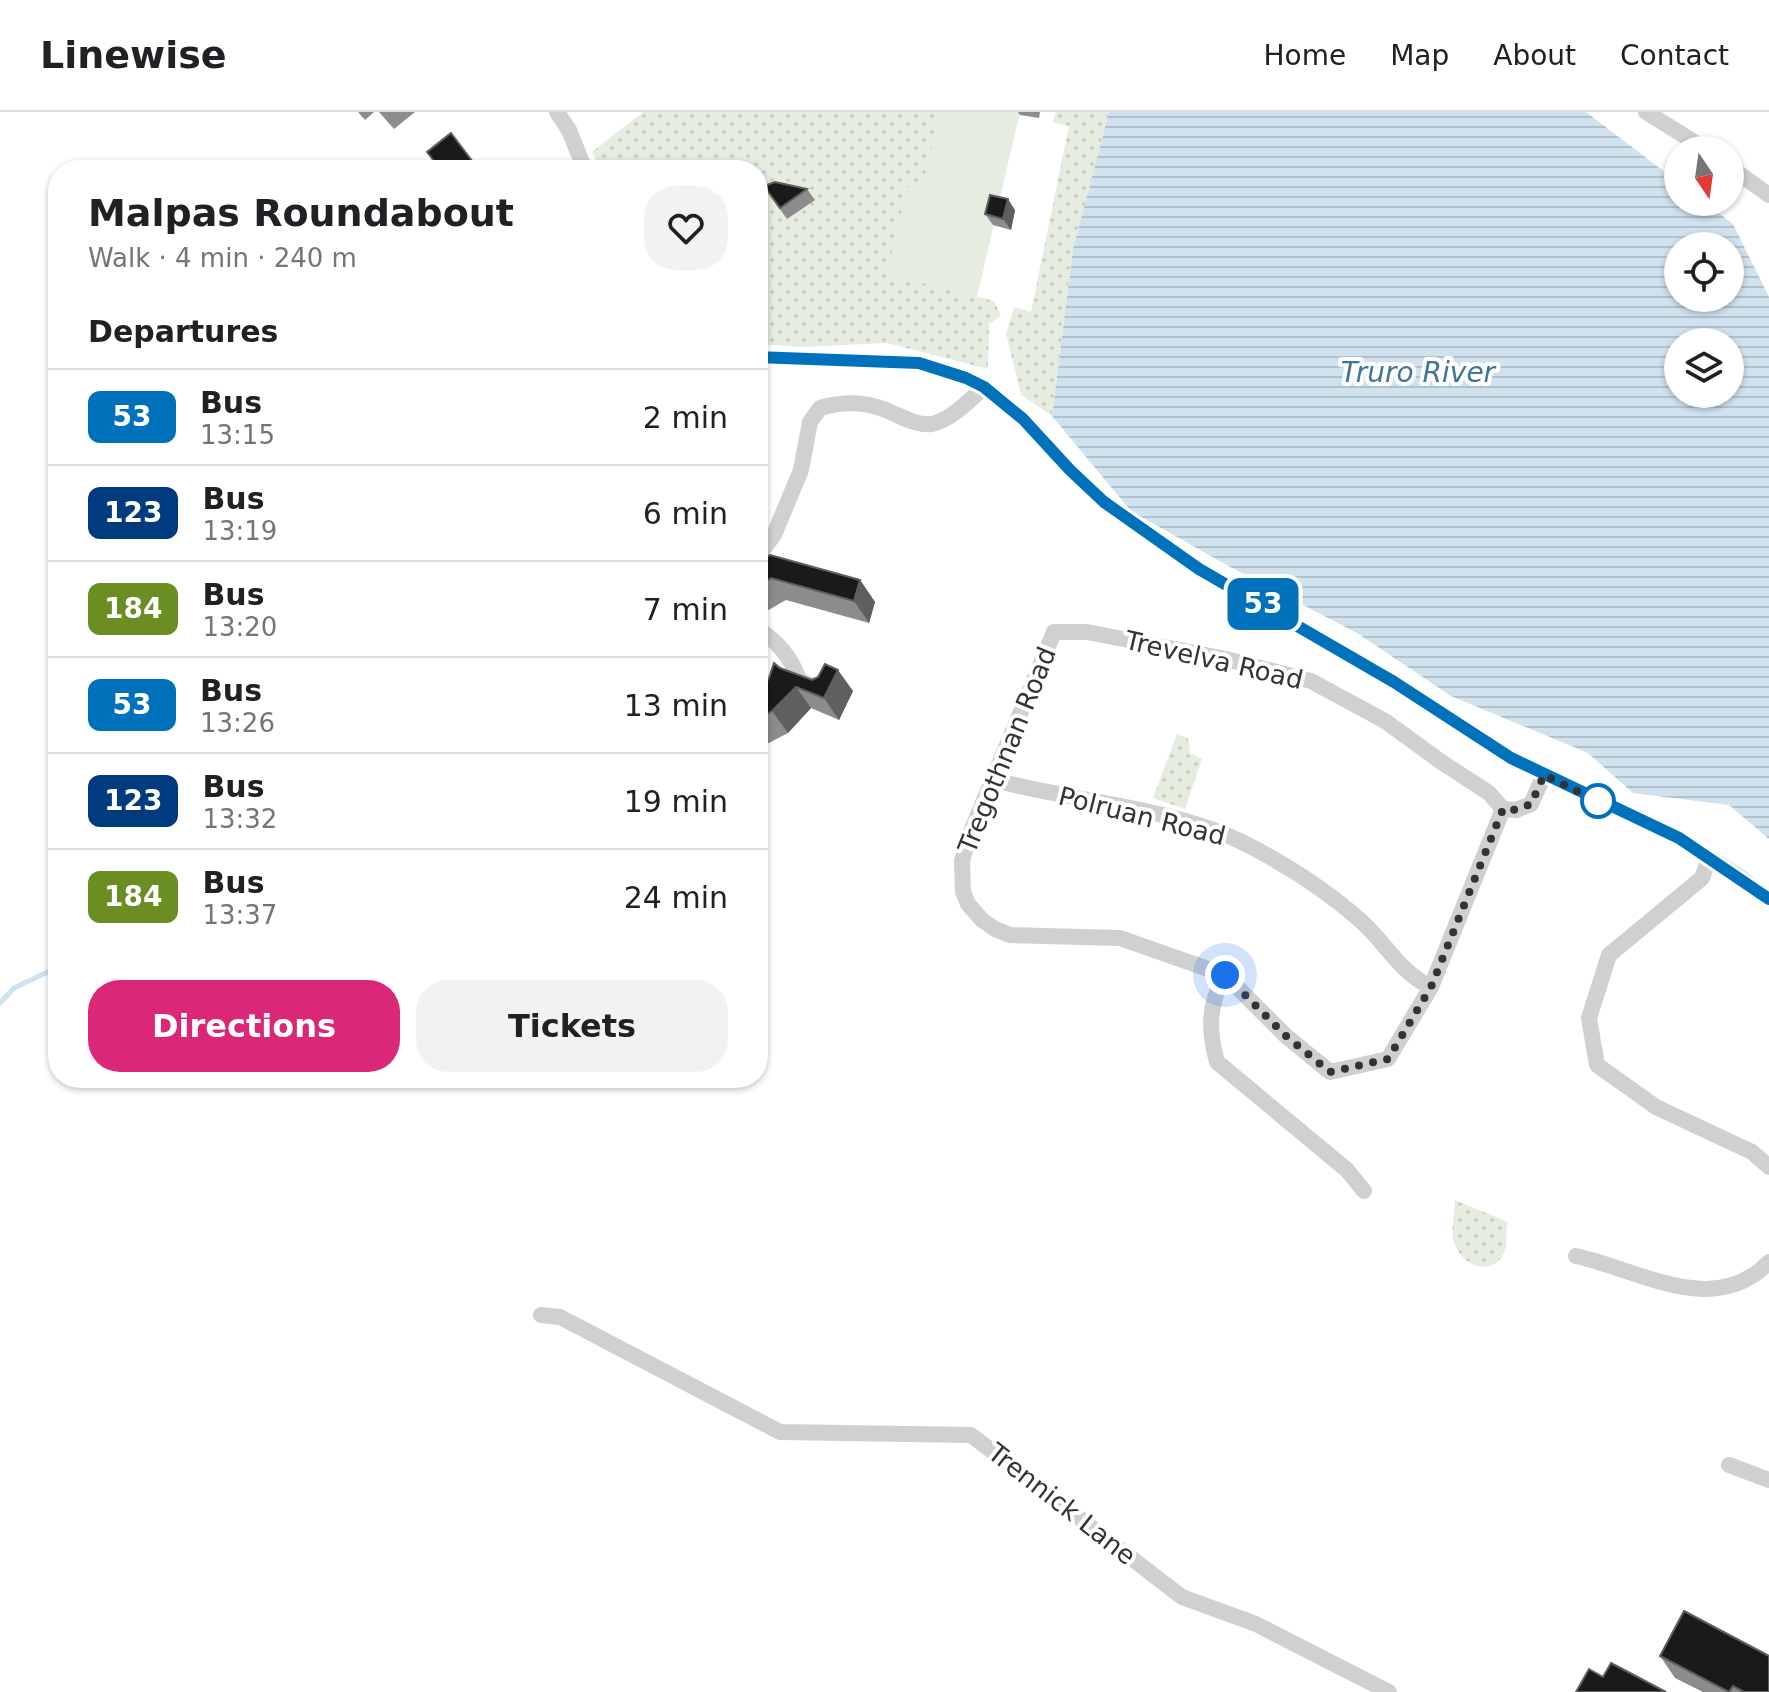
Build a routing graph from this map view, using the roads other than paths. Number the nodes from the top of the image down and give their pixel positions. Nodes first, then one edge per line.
1 (557, 112) edge
2 (1646, 112) edge
3 (1685, 136) edge
4 (581, 160) edge
5 (1744, 177) edge
6 (1769, 195) edge
7 (768, 357) edge
8 (984, 387) junction
9 (768, 543) edge
10 (1079, 630) joint
11 (768, 636) edge
12 (826, 691) edge
13 (1544, 775) junction
14 (994, 779) junction
15 (1503, 809) junction
16 (1709, 859) junction
17 (1769, 899) edge
18 (1225, 975) junction
19 (1431, 987) junction
20 (1769, 1167) edge
21 (1364, 1191) dead end
22 (1576, 1256) dead end
23 (1769, 1262) edge
24 (541, 1315) dead end
25 (1729, 1465) dead end
26 (1769, 1480) edge
27 (1389, 1692) edge

1 - 4 street
2 - 3 street
5 - 6 street
7 - 8 street
8 - 9 street
8 - 13 street
10 - 14 street, Tregothnan Road
10 - 15 street, Trevelva Road
11 - 12 street
13 - 15 street
13 - 16 street
14 - 18 street, Tregothnan Road
14 - 19 street, Polruan Road
15 - 19 street
16 - 17 street
16 - 20 street
18 - 19 street
18 - 21 street
22 - 23 street
24 - 27 street, Trennick Lane
25 - 26 street

